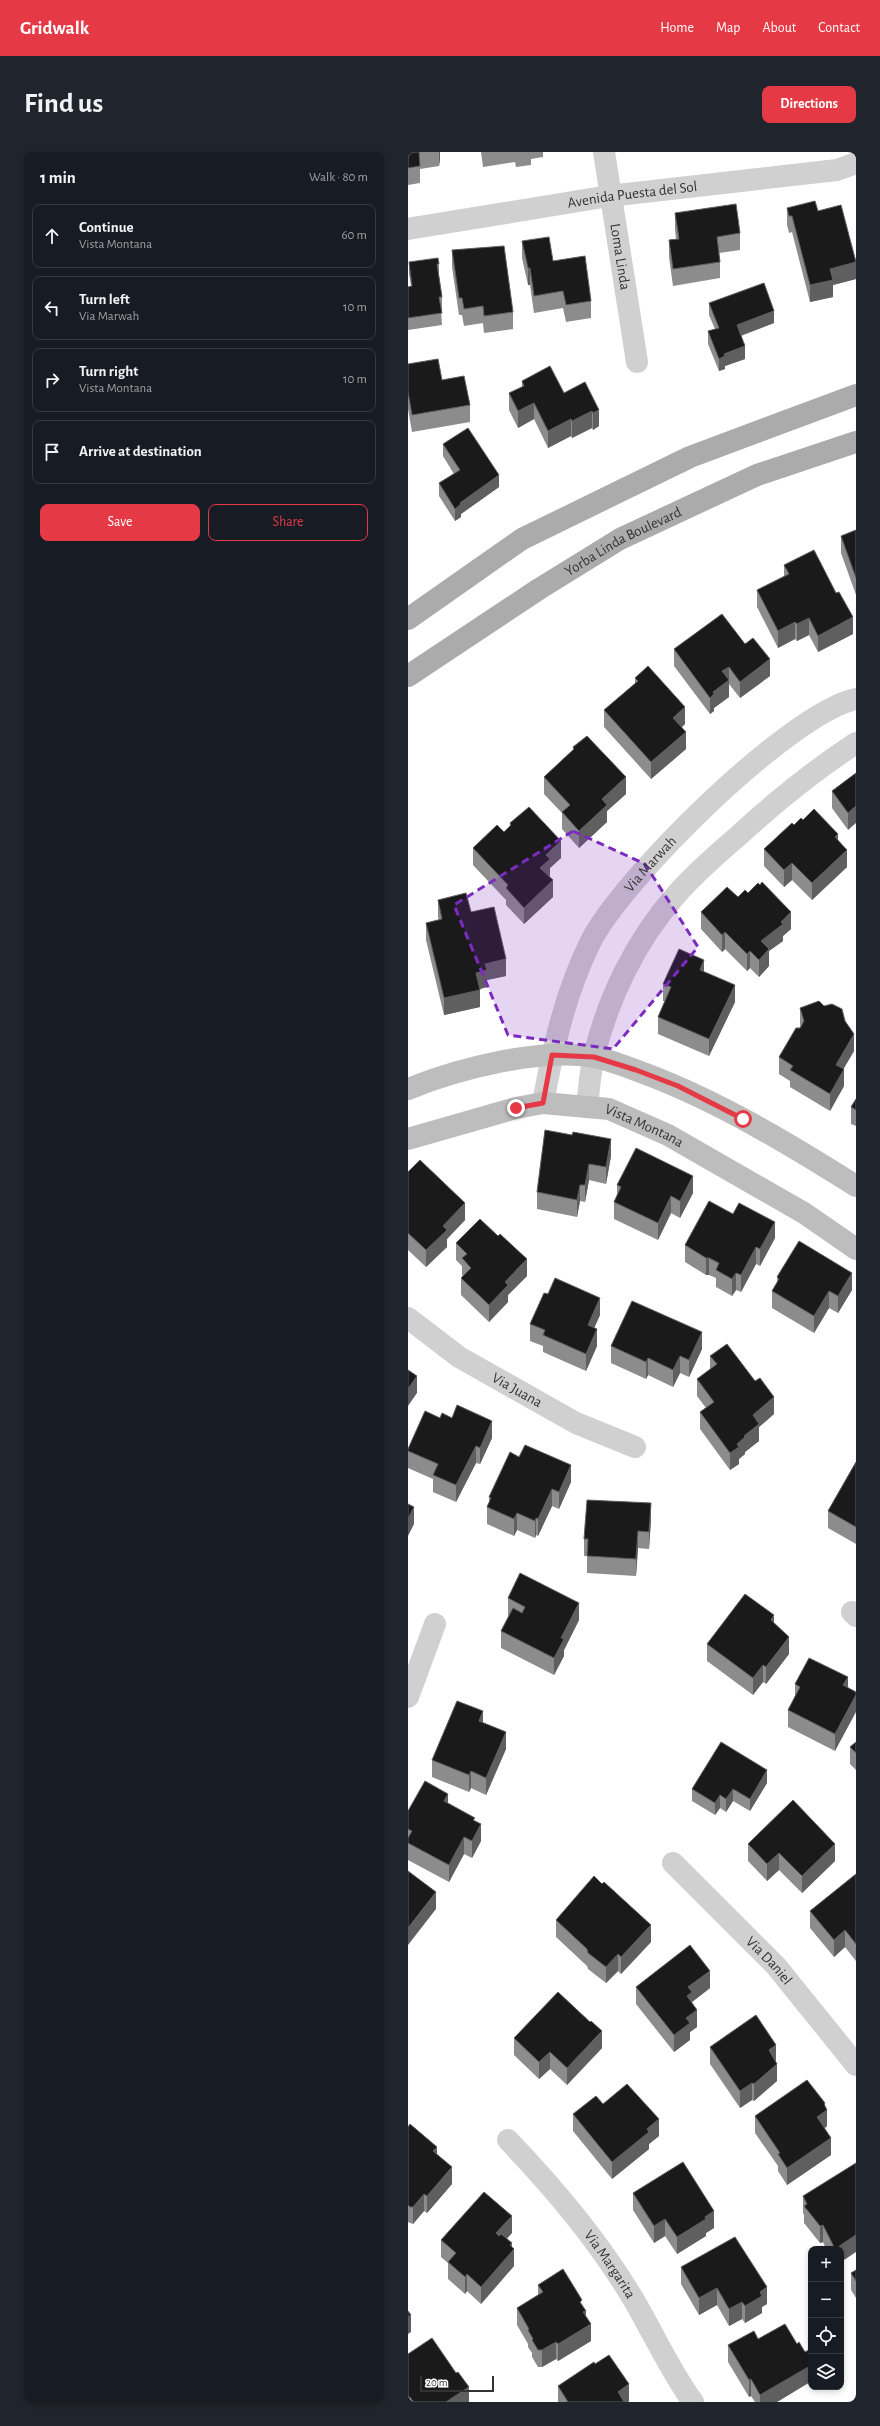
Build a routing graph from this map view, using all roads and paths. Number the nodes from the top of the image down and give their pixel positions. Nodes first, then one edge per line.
1 (604, 152) edge
2 (856, 163) edge
3 (609, 196) junction
4 (408, 229) edge
5 (638, 362) dead end
6 (856, 395) edge
7 (856, 442) edge
8 (408, 619) edge
9 (408, 676) edge
10 (856, 699) edge
11 (856, 744) edge
12 (552, 1055) junction
13 (594, 1057) junction
14 (408, 1089) edge
15 (543, 1103) junction
16 (587, 1107) junction
17 (408, 1139) edge
18 (856, 1186) edge
19 (856, 1249) edge
20 (408, 1318) edge
21 (635, 1447) dead end
22 (435, 1624) dead end
23 (408, 1697) edge
24 (674, 1863) dead end
25 (856, 2065) edge
26 (508, 2140) dead end
27 (694, 2402) edge

1 - 3 street, Loma Linda
2 - 3 street, Avenida Puesta del Sol
3 - 4 street, Avenida Puesta del Sol
3 - 5 street, Loma Linda
6 - 8 main road
7 - 9 main road, Yorba Linda Boulevard
10 - 12 street, Via Marwah
11 - 13 street
12 - 13 street
12 - 14 street
12 - 15 street, Via Marwah
13 - 16 street
13 - 18 street
15 - 16 street, Vista Montana
15 - 17 street, Vista Montana
16 - 19 street, Vista Montana
20 - 21 street, Via Juana
22 - 23 street
24 - 25 street, Via Daniel
26 - 27 street, Via Margarita

